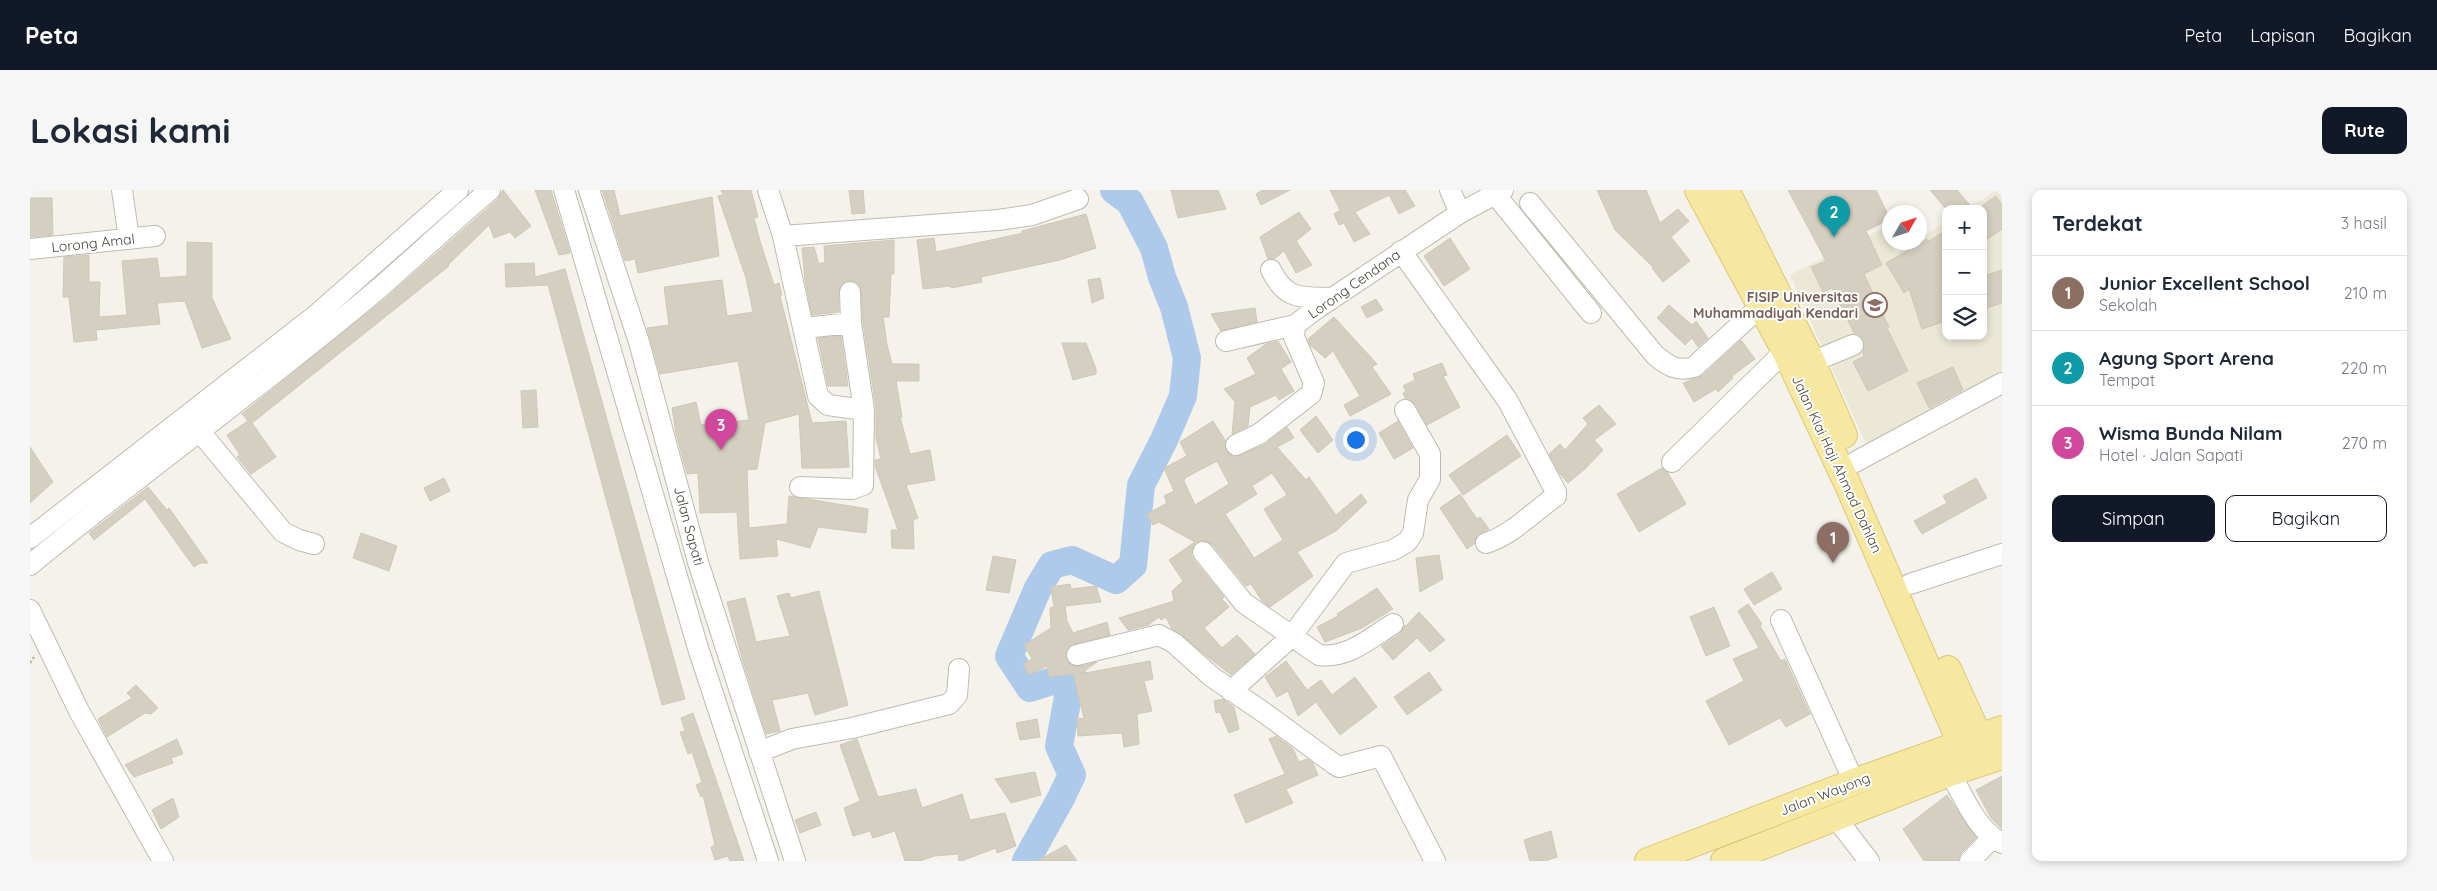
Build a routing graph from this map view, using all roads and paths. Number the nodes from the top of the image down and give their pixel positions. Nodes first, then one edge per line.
1 (122, 190) edge
2 (458, 190) edge
3 (490, 190) edge
4 (564, 190) edge
5 (589, 190) edge
6 (768, 190) edge
7 (1450, 190) edge
8 (1698, 190) edge
9 (1726, 190) edge
10 (1499, 192) edge
11 (1078, 199) dead end
12 (1530, 203) dead end
13 (1460, 213) junction
14 (155, 236) dead end
15 (783, 236) junction
16 (129, 239) junction
17 (30, 249) edge
18 (1402, 252) junction
19 (1271, 270) dead end
20 (850, 292) dead end
21 (1333, 298) junction
22 (1761, 306) junction
23 (1592, 313) dead end
24 (850, 324) junction
25 (1295, 325) junction
26 (804, 328) junction
27 (1226, 341) dead end
28 (1853, 346) dead end
29 (1785, 351) junction
30 (1812, 362) junction
31 (2002, 383) edge
32 (864, 410) junction
33 (1405, 410) dead end
34 (201, 433) junction
35 (1236, 445) dead end
36 (1672, 462) dead end
37 (1856, 462) junction
38 (800, 487) dead end
39 (30, 538) edge
40 (314, 544) dead end
41 (1486, 544) dead end
42 (1203, 552) dead end
43 (2002, 554) edge
44 (30, 565) edge
45 (1910, 584) junction
46 (30, 610) edge
47 (1781, 620) dead end
48 (1393, 624) dead end
49 (1291, 637) junction
50 (723, 641) junction
51 (698, 648) junction
52 (1077, 655) dead end
53 (959, 668) dead end
54 (1231, 691) junction
55 (1974, 734) edge
56 (759, 752) junction
57 (2002, 756) edge
58 (1950, 774) junction
59 (1854, 782) junction
60 (1836, 818) junction
61 (1997, 841) edge
62 (163, 861) edge
63 (768, 861) edge
64 (795, 861) edge
65 (1435, 861) edge
66 (1648, 861) edge
67 (1724, 861) edge
68 (1869, 861) edge
69 (1970, 861) edge

1 - 16 street
2 - 39 street
3 - 34 street
4 - 51 street, Jalan Sapati
5 - 50 street, Jalan Sapati
6 - 15 street
7 - 13 street
8 - 22 main road, Jalan Kiai Haji Ahmad Dahlan
9 - 30 main road, Jalan Kiai Haji Ahmad Dahlan
10 - 13 street, Lorong Cendana
10 - 23 street
11 - 15 street
12 - 22 street
13 - 18 street, Lorong Cendana
14 - 16 street, Lorong Amal
15 - 26 street
16 - 17 street, Lorong Amal
18 - 21 street, Lorong Cendana
18 - 41 street
19 - 21 street
20 - 24 street
21 - 25 street, Lorong Cendana
22 - 29 main road, Jalan Kiai Haji Ahmad Dahlan
24 - 26 street
24 - 32 street
25 - 27 street
25 - 35 street, Lorong Cendana
26 - 32 street
28 - 30 street
29 - 36 street
29 - 55 main road, Jalan Kiai Haji Ahmad Dahlan
30 - 37 main road, Jalan Kiai Haji Ahmad Dahlan
31 - 37 street
32 - 38 street
33 - 49 street
34 - 40 street
34 - 44 street
37 - 45 main road, Jalan Kiai Haji Ahmad Dahlan
42 - 49 street
43 - 45 street
45 - 55 main road, Jalan Kiai Haji Ahmad Dahlan
46 - 62 street
47 - 59 street
48 - 49 street
49 - 54 street
50 - 51 street
50 - 56 street, Jalan Sapati
51 - 63 street, Jalan Sapati
52 - 54 street
53 - 56 street
54 - 65 street
55 - 59 main road, Jalan Wayong
56 - 64 street, Jalan Sapati
57 - 58 main road, Jalan Wayong
58 - 60 main road, Jalan Wayong
58 - 61 street
59 - 66 main road, Jalan Wayong
60 - 67 main road, Jalan Wayong
60 - 68 street
61 - 69 street

